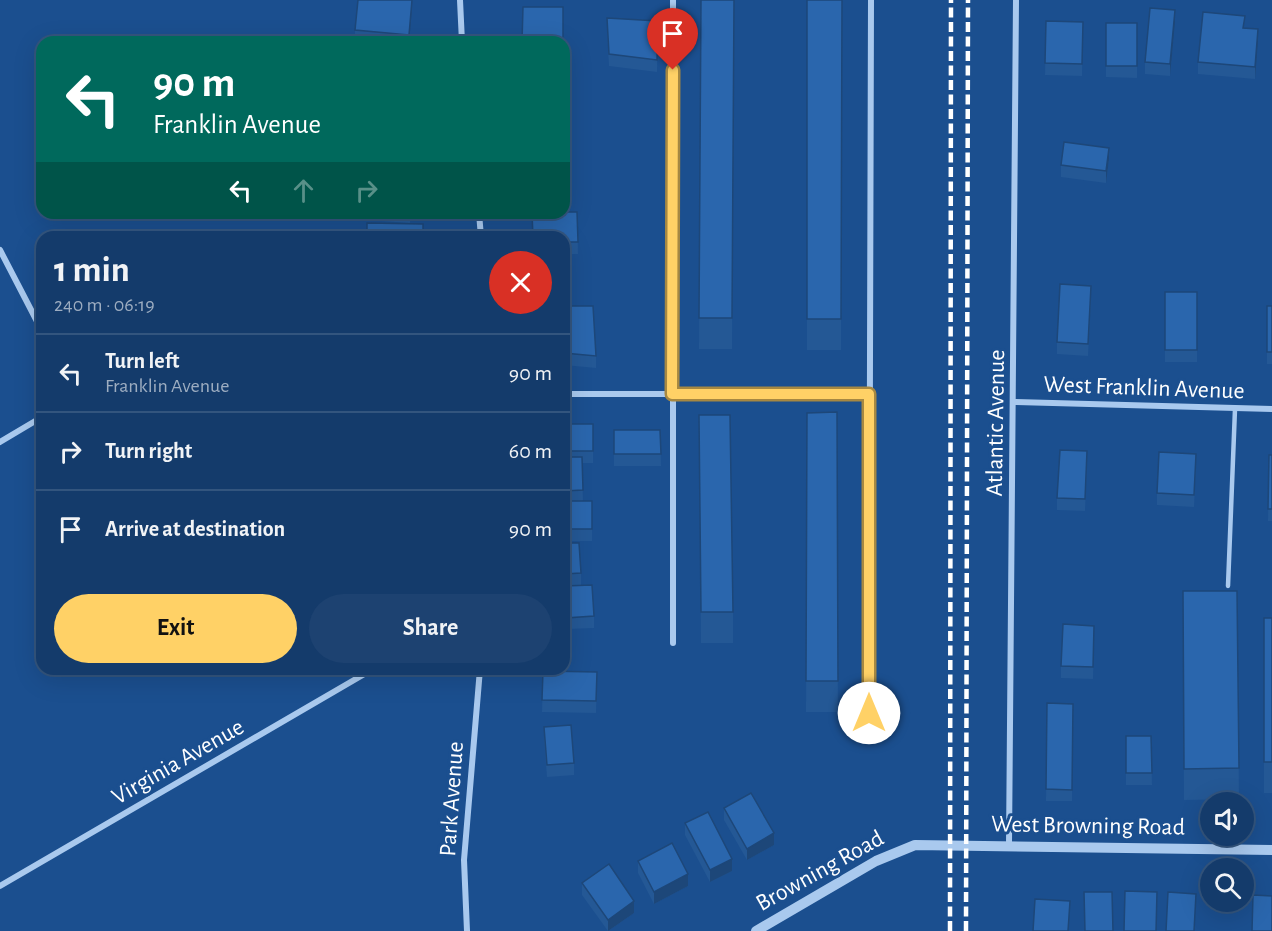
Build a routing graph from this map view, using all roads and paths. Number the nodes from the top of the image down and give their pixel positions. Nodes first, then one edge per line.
1 (460, 0) edge
2 (673, 0) edge
3 (872, 0) edge
4 (1016, 0) edge
5 (462, 36) edge
6 (0, 250) edge
7 (36, 319) edge
8 (570, 394) edge
9 (672, 394) junction
10 (869, 394) junction
11 (1014, 402) junction
12 (1234, 409) junction
13 (1272, 410) edge
14 (36, 421) edge
15 (0, 442) edge
16 (1228, 586) dead end
17 (673, 643) dead end
18 (364, 675) edge
19 (479, 675) edge
20 (869, 713) dead end
21 (940, 844) joint
22 (1009, 845) junction
23 (1272, 850) edge
24 (0, 886) edge
25 (466, 931) edge
26 (756, 931) edge

1 - 5 street
2 - 9 street
3 - 10 street
4 - 11 street, Atlantic Avenue
6 - 7 street
8 - 9 street
9 - 10 street
9 - 17 street
10 - 20 street
11 - 12 street, West Franklin Avenue
11 - 22 street, Atlantic Avenue
12 - 13 street, West Franklin Avenue
12 - 16 lane
14 - 15 street
18 - 24 street, Virginia Avenue
19 - 25 street, Park Avenue
21 - 22 street, West Browning Road
21 - 26 street, Browning Road
22 - 23 street, West Browning Road

